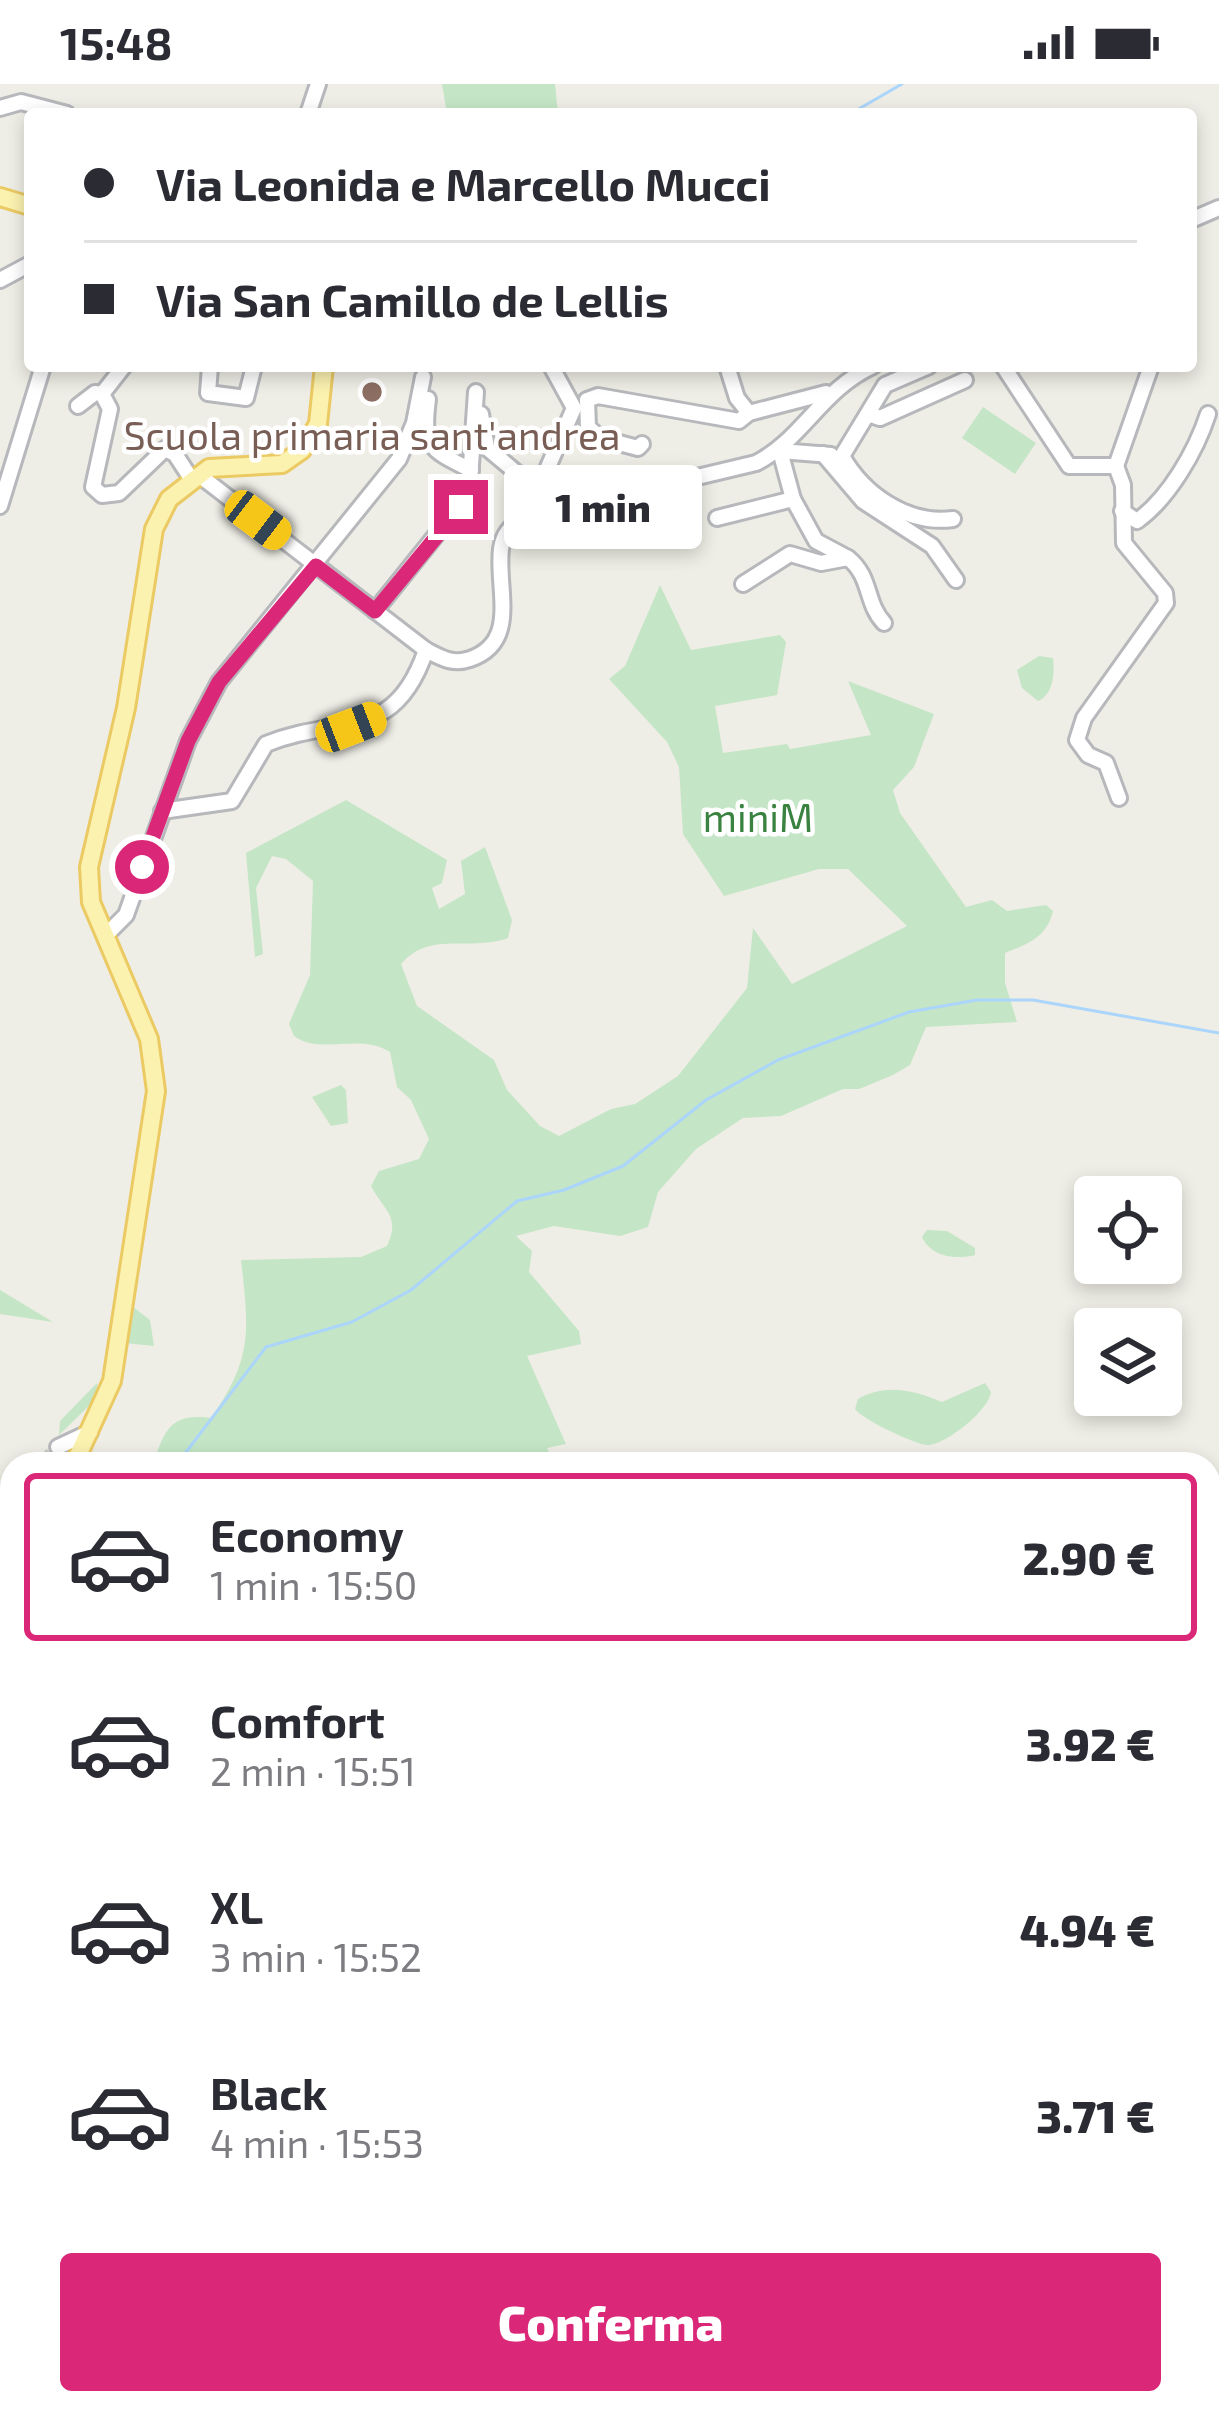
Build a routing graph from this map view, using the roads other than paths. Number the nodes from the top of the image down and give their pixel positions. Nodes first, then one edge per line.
1 (0, 108) edge
2 (44, 108) edge
3 (41, 372) edge
4 (119, 372) edge
5 (210, 372) edge
6 (252, 372) edge
7 (323, 372) edge
8 (554, 372) edge
9 (729, 372) edge
10 (863, 372) edge
11 (915, 372) edge
12 (1007, 372) edge
13 (1149, 372) edge
14 (965, 380) dead end
15 (831, 392) junction
16 (102, 394) junction
17 (78, 406) dead end
18 (776, 409) junction
19 (749, 413) junction
20 (1208, 414) dead end
21 (871, 416) junction
22 (802, 422) junction
23 (642, 444) dead end
24 (784, 445) junction
25 (824, 454) junction
26 (842, 456) junction
27 (1116, 466) junction
28 (471, 470) junction
29 (195, 477) junction
30 (536, 489) junction
31 (793, 499) junction
32 (0, 506) edge
33 (1122, 511) junction
34 (526, 518) junction
35 (717, 518) dead end
36 (953, 519) dead end
37 (848, 558) junction
38 (316, 566) junction
39 (956, 580) dead end
40 (742, 584) dead end
41 (375, 611) junction
42 (884, 623) dead end
43 (426, 650) junction
44 (1119, 798) dead end
45 (162, 811) junction
46 (105, 936) junction
47 (80, 1452) tunnel mouth

1 - 2 street
3 - 32 street
4 - 16 street
5 - 6 street
7 - 29 main road
8 - 30 street
9 - 19 street
10 - 15 street
11 - 21 street
12 - 27 street
13 - 27 street
14 - 21 street
15 - 18 street
15 - 22 street
16 - 17 street
16 - 29 street
18 - 19 street
18 - 22 street
18 - 24 street
19 - 23 street
20 - 33 street
21 - 26 street
22 - 24 street
24 - 25 street
24 - 31 street
24 - 34 street
25 - 26 street
25 - 39 street
26 - 36 street
27 - 33 street
28 - 30 street
28 - 38 street
28 - 41 street
29 - 38 street
29 - 46 main road
30 - 34 street
31 - 35 street
31 - 37 street
33 - 44 street
34 - 43 street
37 - 40 street
37 - 42 street
38 - 41 street
38 - 45 street
41 - 43 street
43 - 45 street
45 - 46 street
46 - 47 main road

